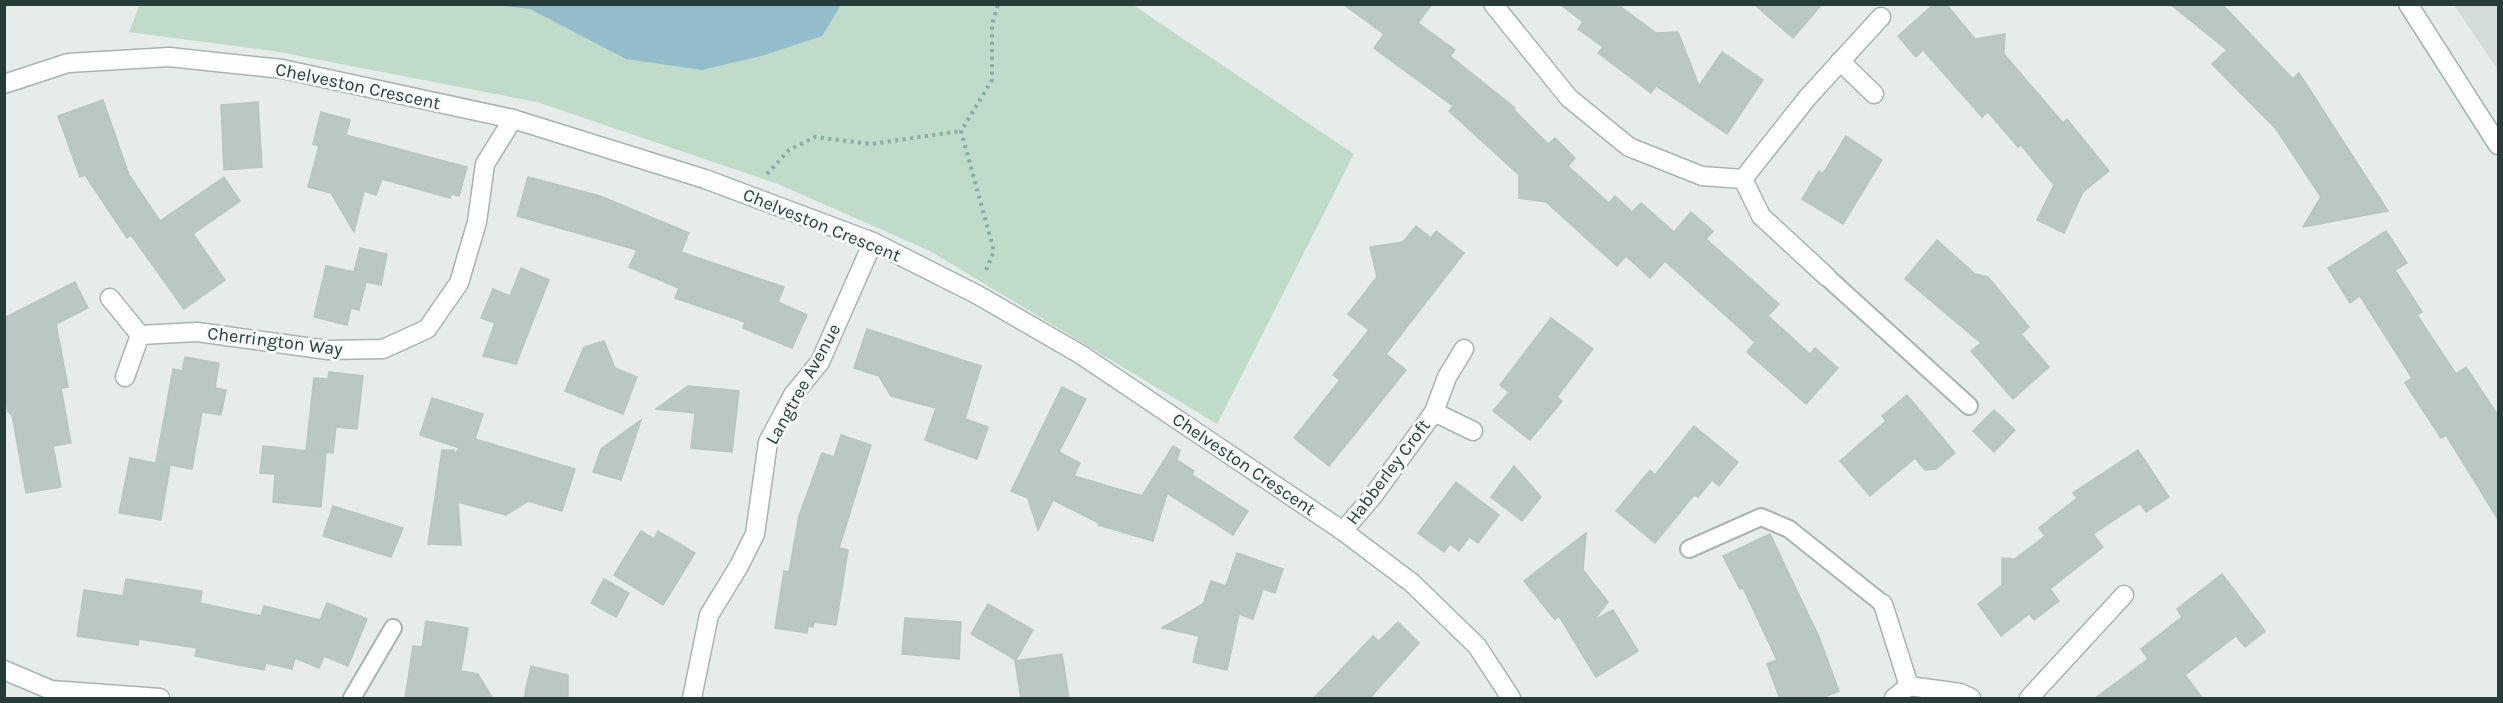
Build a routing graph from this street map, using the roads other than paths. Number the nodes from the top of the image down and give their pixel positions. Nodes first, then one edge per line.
1 (1493, 4) edge
2 (2408, 4) edge
3 (1881, 17) dead end
4 (1840, 61) junction
5 (4, 84) edge
6 (1874, 94) dead end
7 (513, 119) junction
8 (2499, 145) edge
9 (1743, 180) junction
10 (873, 242) junction
11 (1827, 277) joint
12 (110, 297) dead end
13 (140, 335) junction
14 (1464, 349) dead end
15 (124, 377) dead end
16 (1969, 406) dead end
17 (1434, 412) junction
18 (1473, 431) dead end
19 (1343, 531) junction
20 (1689, 549) dead end
21 (2124, 595) dead end
22 (1882, 604) joint
23 (393, 628) dead end
24 (4, 670) edge
25 (1909, 686) junction
26 (160, 699) edge
27 (352, 699) edge
28 (692, 699) edge
29 (1512, 699) edge
30 (1894, 699) edge
31 (1971, 699) edge
32 (2029, 699) edge

1 - 9 street
2 - 8 street
3 - 4 street
4 - 6 street
4 - 9 street
5 - 7 street, Chelveston Crescent
7 - 10 street, Chelveston Crescent
7 - 13 street, Cherrington Way
9 - 11 street
10 - 19 street, Chelveston Crescent
10 - 28 street, Langtree Avenue
11 - 16 lane
12 - 13 street
13 - 15 street
14 - 17 street, Habberley Croft
17 - 18 street, Habberley Croft
17 - 19 street, Habberley Croft
19 - 29 street, Chelveston Crescent
20 - 22 lane
21 - 32 street
22 - 25 street
23 - 27 lane
24 - 26 street
25 - 30 street
25 - 31 street

